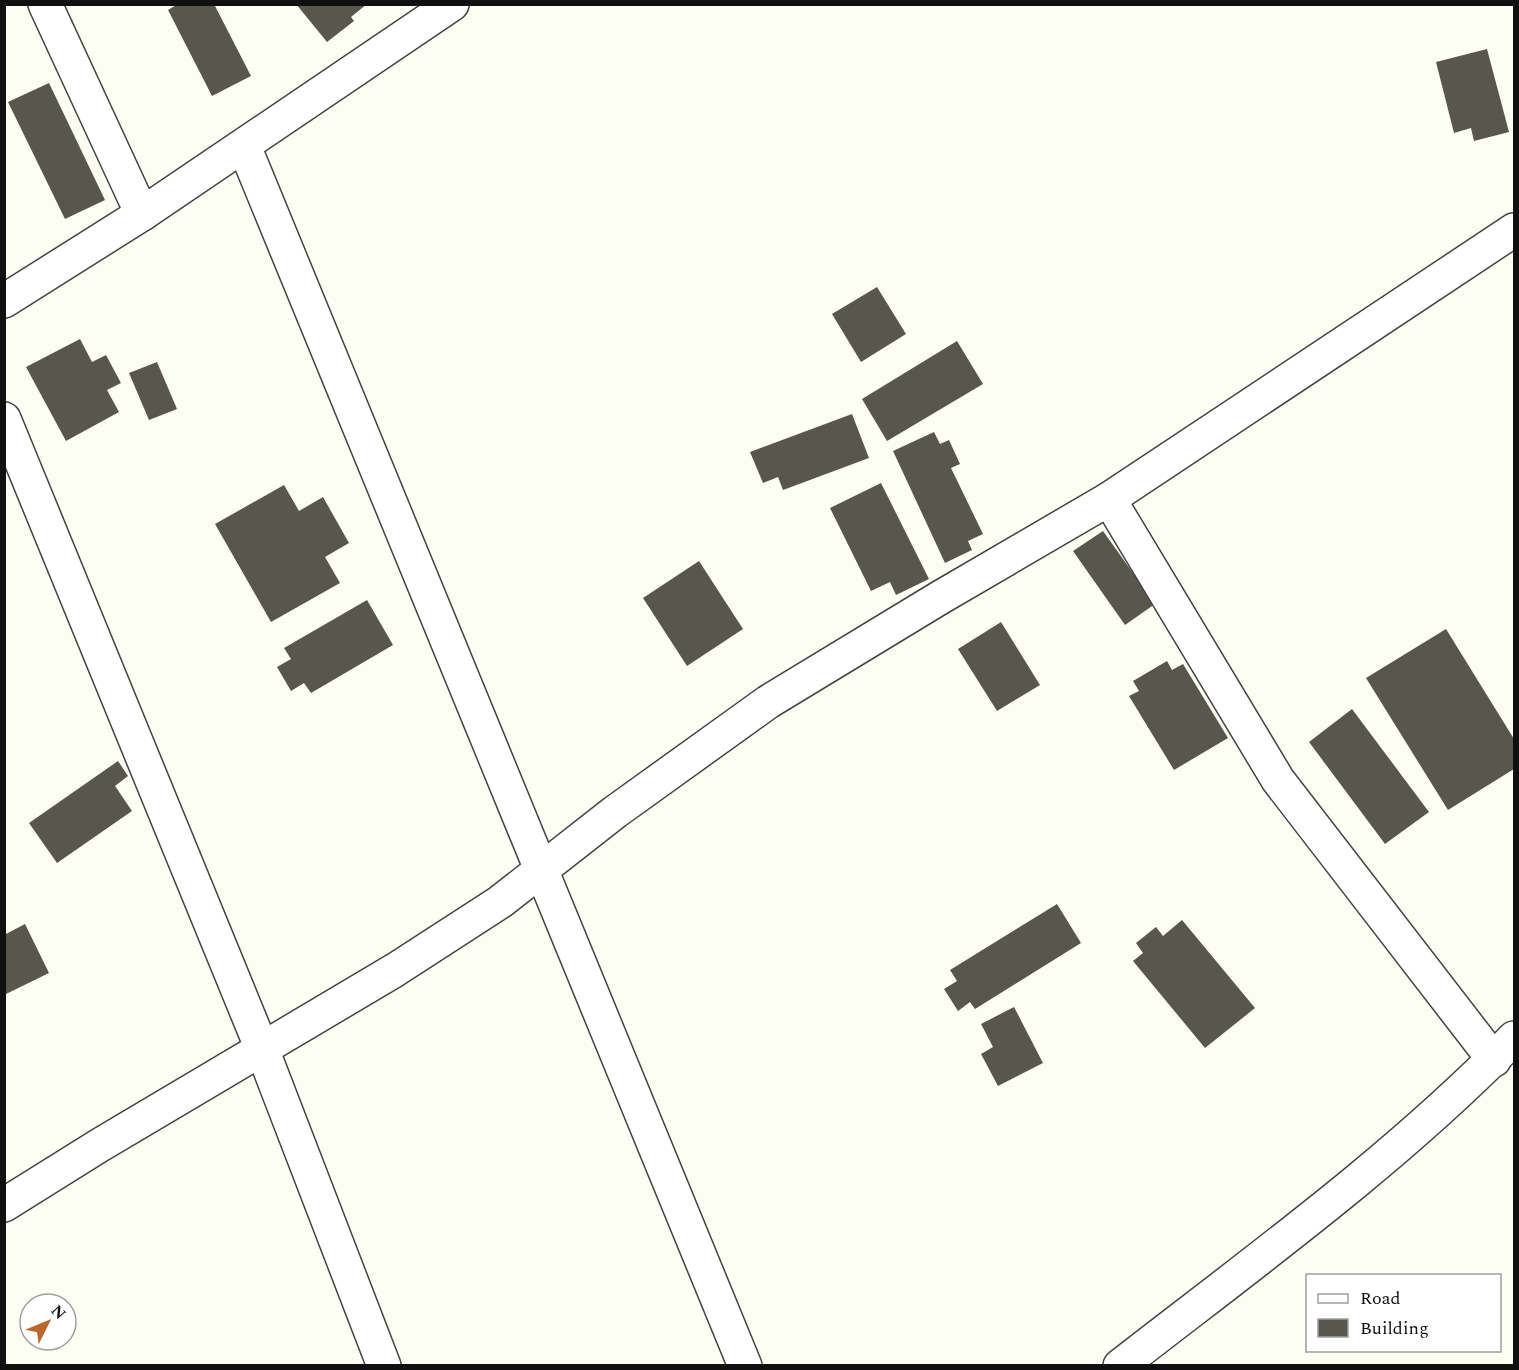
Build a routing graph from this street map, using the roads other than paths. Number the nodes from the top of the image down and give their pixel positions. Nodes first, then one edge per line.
1 (45, 4) edge
2 (452, 4) edge
3 (244, 146) junction
4 (142, 214) junction
5 (1515, 230) edge
6 (4, 301) edge
7 (4, 419) edge
8 (1109, 499) junction
9 (541, 870) junction
10 (262, 1049) junction
11 (1504, 1049) edge
12 (4, 1205) edge
13 (384, 1365) edge
14 (745, 1365) edge
15 (1120, 1365) edge

1 - 4 street
2 - 3 street
3 - 4 street
3 - 9 street
4 - 6 street
5 - 8 street
7 - 10 street
8 - 9 street
8 - 11 street
9 - 10 street
9 - 14 street
10 - 12 street
10 - 13 street
11 - 15 street

